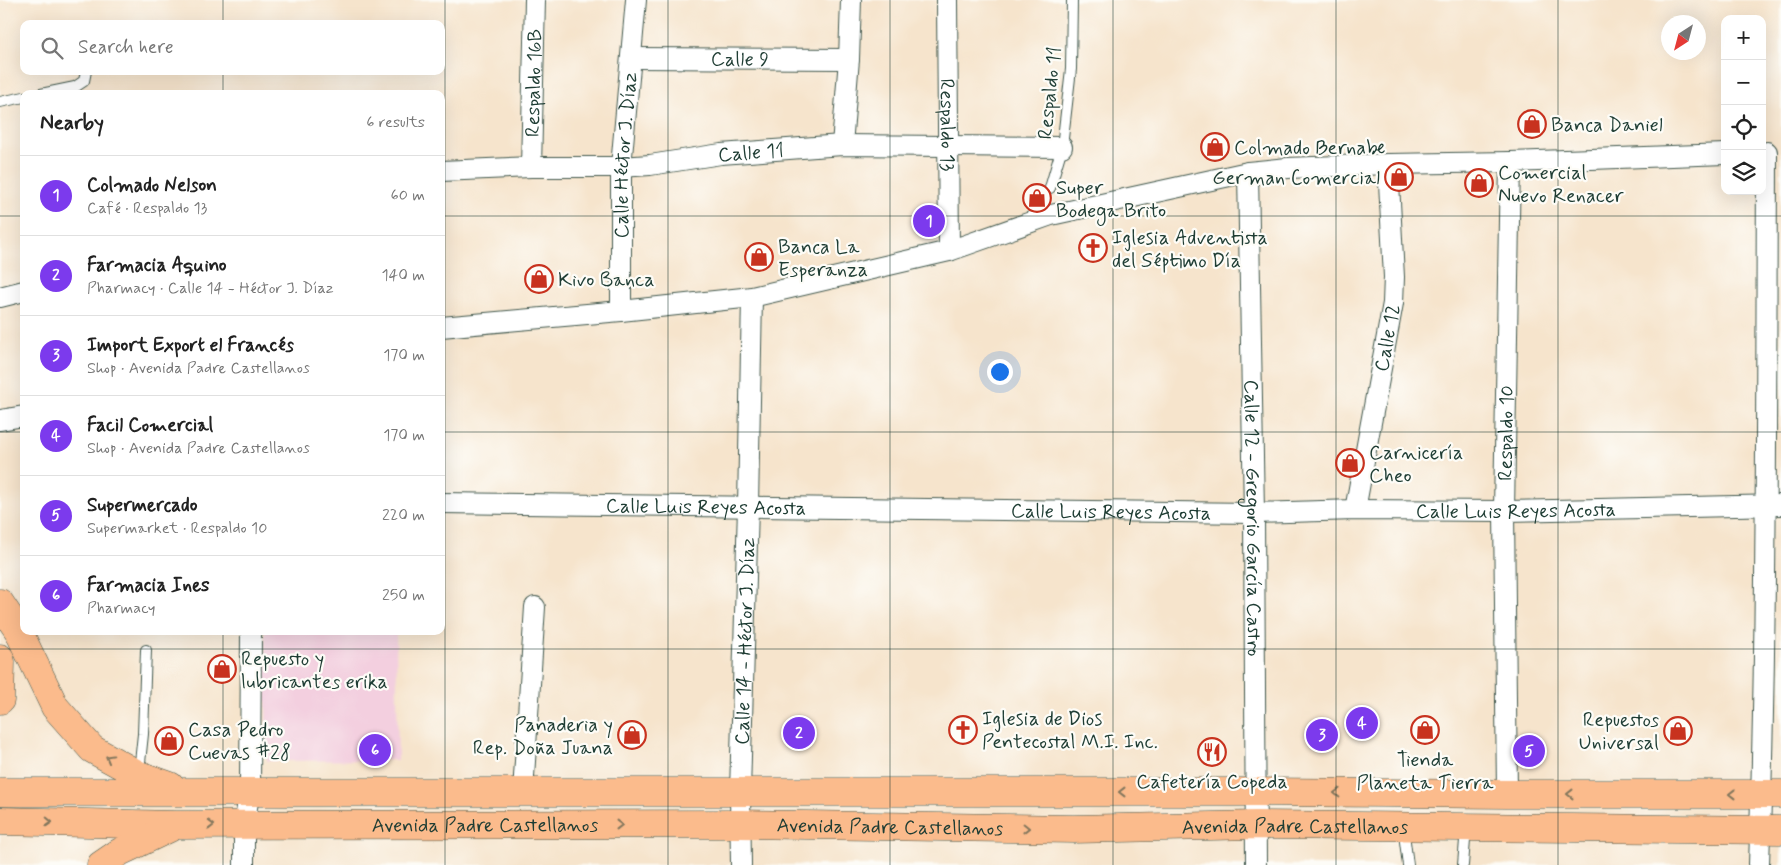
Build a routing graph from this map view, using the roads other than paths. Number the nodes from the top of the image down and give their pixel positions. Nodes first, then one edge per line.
1 (535, 0) edge
2 (636, 0) edge
3 (851, 0) edge
4 (946, 0) edge
5 (1072, 0) edge
6 (631, 58) junction
7 (849, 59) junction
8 (85, 75) edge
9 (61, 90) edge
10 (20, 98) edge
11 (0, 102) edge
12 (842, 145) junction
13 (949, 146) junction
14 (1062, 147) junction
15 (1770, 152) edge
16 (1721, 154) edge
17 (1510, 162) junction
18 (1388, 164) junction
19 (531, 167) junction
20 (621, 168) junction
21 (445, 171) edge
22 (1248, 172) junction
23 (1050, 188) dead end
24 (949, 250) junction
25 (20, 292) edge
26 (0, 297) edge
27 (752, 297) junction
28 (621, 311) junction
29 (445, 327) edge
30 (20, 417) edge
31 (0, 420) edge
32 (445, 503) edge
33 (1773, 505) edge
34 (748, 506) junction
35 (1355, 510) junction
36 (1504, 511) junction
37 (1254, 513) junction
38 (0, 602) edge
39 (535, 607) dead end
40 (20, 634) edge
41 (20, 635) edge
42 (251, 635) edge
43 (146, 650) dead end
44 (0, 658) edge
45 (0, 700) edge
46 (138, 775) junction
47 (250, 790) junction
48 (0, 792) edge
49 (185, 792) junction
50 (523, 792) junction
51 (740, 792) junction
52 (1255, 792) junction
53 (1507, 794) junction
54 (1771, 794) edge
55 (0, 820) edge
56 (741, 824) junction
57 (176, 825) junction
58 (244, 825) junction
59 (1256, 825) junction
60 (1402, 826) junction
61 (1466, 827) junction
62 (1771, 830) edge
63 (102, 865) edge
64 (244, 865) edge
65 (741, 865) edge
66 (1256, 865) edge
67 (1408, 865) edge
68 (1463, 865) edge
69 (1759, 865) edge

1 - 19 street, Respaldo 16B
2 - 6 street, Calle Héctor J. Díaz
3 - 7 street
4 - 13 street, Respaldo 13
5 - 14 lane, Respaldo 11
6 - 7 street, Calle 9
6 - 20 street, Calle Héctor J. Díaz
7 - 12 street
8 - 9 lane
10 - 11 lane
12 - 13 street, Calle 11
12 - 20 street, Calle 11
13 - 14 street, Calle 11
13 - 24 street, Respaldo 13
14 - 23 lane, Respaldo 11
15 - 33 street
16 - 17 street
17 - 18 street
17 - 36 street, Respaldo 10
18 - 22 street
18 - 35 street, Calle 12
19 - 20 street, Calle 11
19 - 21 street, Calle 11
20 - 28 street, Calle Héctor J. Díaz
22 - 24 street
22 - 37 street, Calle 12 - Gregorio García Castro
24 - 27 street
25 - 26 street
27 - 28 street
27 - 34 street, Calle 14 - Héctor J. Díaz
28 - 29 street
30 - 31 street
32 - 34 street, Calle Luis Reyes Acosta
33 - 36 street, Calle Luis Reyes Acosta
33 - 54 street
34 - 37 street, Calle Luis Reyes Acosta
34 - 51 street, Calle 14 - Héctor J. Díaz
35 - 36 street, Calle Luis Reyes Acosta
35 - 37 street, Calle Luis Reyes Acosta
36 - 53 street, Respaldo 10
37 - 52 street, Calle 12 - Gregorio García Castro
40 -> 38 main road
39 - 50 street
46 -> 41 main road
42 - 47 street
43 - 46 lane
44 - 45 main road
46 - 49 main road
47 - 49 main road, Avenida Padre Castellanos
47 - 50 main road, Avenida Padre Castellanos
47 - 58 street
48 - 49 main road, Avenida Padre Castellanos
50 - 51 main road, Avenida Padre Castellanos
52 -> 51 main road, Avenida Padre Castellanos
51 - 56 street, Calle 14 - Héctor J. Díaz
53 -> 52 main road, Avenida Padre Castellanos
52 - 59 street, Calle 12 - Gregorio García Castro
54 -> 53 main road, Avenida Padre Castellanos
54 - 62 street
55 -> 57 main road, Avenida Padre Castellanos
58 -> 56 main road, Avenida Padre Castellanos
56 -> 59 main road, Avenida Padre Castellanos
56 - 65 street, Calle 14 - Héctor J. Díaz
57 -> 58 main road, Avenida Padre Castellanos
57 - 63 main road
58 - 64 street
59 - 60 main road, Avenida Padre Castellanos
59 - 66 street, Calle 12 - Gregorio García Castro
60 - 61 main road, Avenida Padre Castellanos
60 - 67 lane
61 - 62 main road, Avenida Padre Castellanos
61 - 68 lane
62 - 69 street

